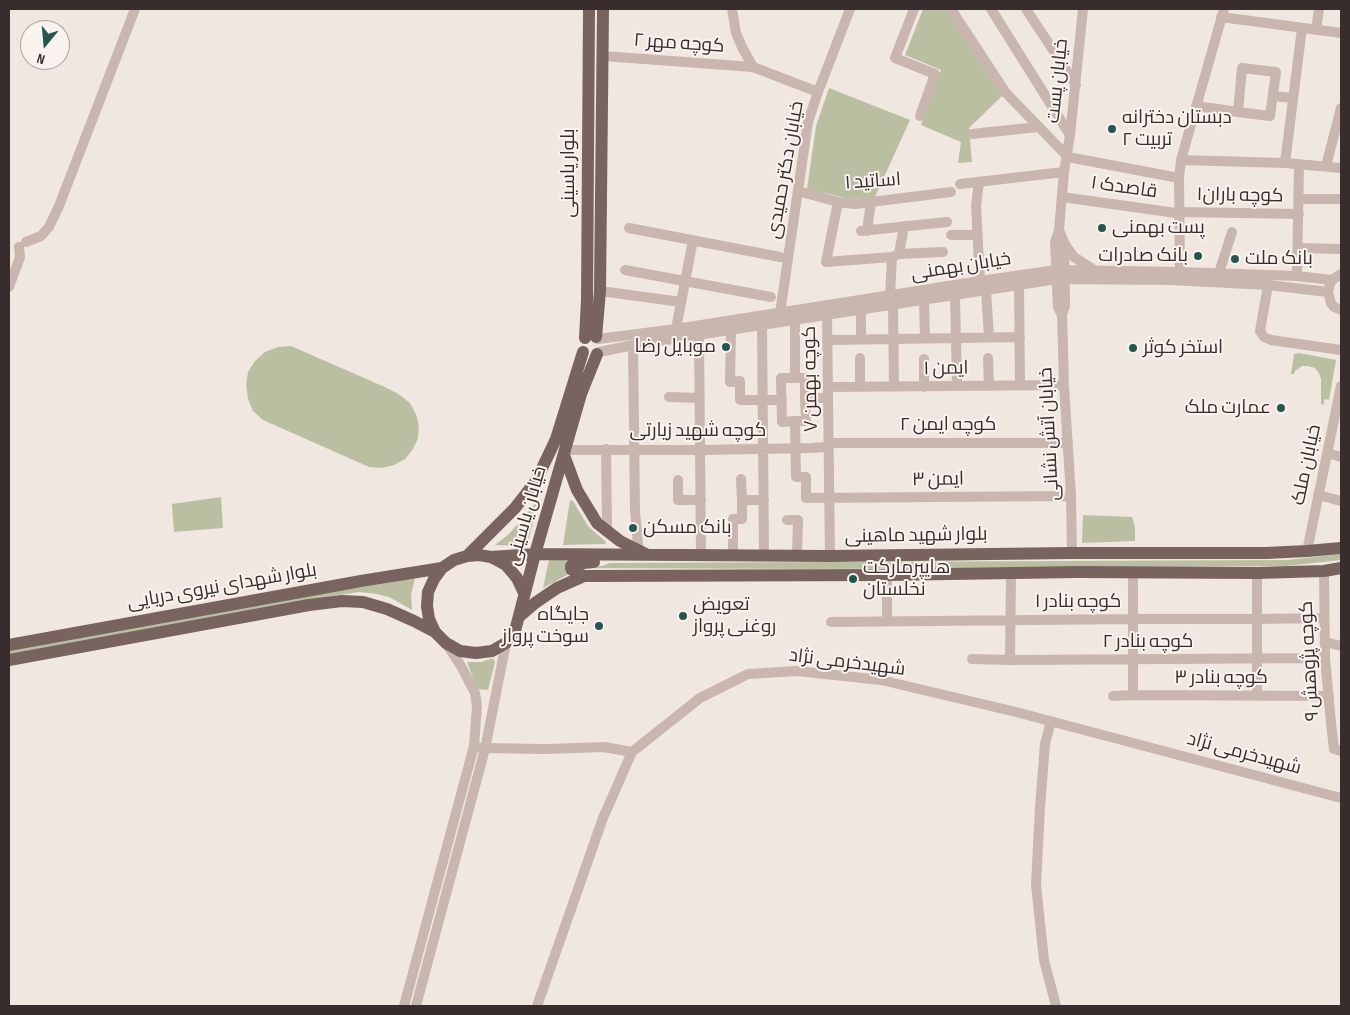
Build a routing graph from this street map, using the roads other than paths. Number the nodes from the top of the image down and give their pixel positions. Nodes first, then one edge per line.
1 (134, 9) edge
2 (588, 9) edge
3 (603, 9) edge
4 (732, 9) edge
5 (850, 9) edge
6 (914, 9) edge
7 (951, 9) edge
8 (991, 9) edge
9 (1026, 9) edge
10 (1082, 9) edge
11 (1319, 9) edge
12 (1223, 13) edge
13 (1032, 14) edge
14 (1302, 28) junction
15 (1316, 30) junction
16 (1341, 32) edge
17 (603, 56) junction
18 (753, 67) junction
19 (1076, 86) junction
20 (818, 92) junction
21 (1273, 96) junction
22 (1293, 98) junction
23 (1196, 106) junction
24 (1341, 108) edge
25 (1238, 112) junction
26 (920, 116) dead end
27 (1038, 127) junction
28 (972, 134) dead end
29 (1070, 135) junction
30 (1068, 157) junction
31 (1181, 160) junction
32 (1285, 163) junction
33 (1299, 164) junction
34 (1326, 166) junction
35 (1341, 168) edge
36 (1064, 172) junction
37 (1179, 178) junction
38 (979, 182) junction
39 (960, 184) dead end
40 (798, 191) junction
41 (951, 192) dead end
42 (1062, 197) junction
43 (1300, 199) junction
44 (1341, 199) edge
45 (838, 202) junction
46 (870, 202) junction
47 (1180, 212) junction
48 (1299, 214) junction
49 (947, 222) dead end
50 (904, 226) junction
51 (629, 228) dead end
52 (1059, 230) junction
53 (1232, 232) dead end
54 (951, 235) dead end
55 (977, 235) junction
56 (693, 240) junction
57 (1064, 242) junction
58 (1298, 248) junction
59 (1341, 249) edge
60 (943, 252) dead end
61 (895, 256) junction
62 (780, 257) dead end
63 (625, 270) dead end
64 (1094, 270) junction
65 (1180, 272) junction
66 (1219, 273) junction
67 (1060, 274) junction
68 (1298, 276) junction
69 (1337, 277) edge
70 (685, 282) junction
71 (1268, 284) junction
72 (983, 285) junction
73 (1019, 285) junction
74 (9, 287) edge
75 (600, 291) junction
76 (1328, 292) junction
77 (955, 295) junction
78 (771, 297) dead end
79 (891, 300) junction
80 (924, 300) junction
81 (680, 302) junction
82 (861, 310) junction
83 (1341, 310) edge
84 (780, 313) junction
85 (827, 315) junction
86 (795, 320) junction
87 (762, 325) junction
88 (676, 329) junction
89 (731, 330) junction
90 (699, 335) junction
91 (956, 337) junction
92 (988, 337) junction
93 (1020, 337) junction
94 (894, 338) junction
95 (925, 338) junction
96 (861, 339) junction
97 (828, 340) junction
98 (595, 344) junction
99 (633, 345) junction
100 (1341, 350) edge
101 (860, 358) dead end
102 (988, 358) dead end
103 (924, 359) dead end
104 (794, 378) junction
105 (1064, 385) junction
106 (957, 386) junction
107 (989, 386) junction
108 (1020, 386) junction
109 (1341, 386) edge
110 (924, 387) junction
111 (860, 388) junction
112 (894, 388) junction
113 (828, 392) junction
114 (669, 398) dead end
115 (700, 398) junction
116 (805, 398) junction
117 (763, 400) junction
118 (782, 400) junction
119 (1339, 408) edge
120 (795, 421) junction
121 (829, 443) junction
122 (1068, 443) junction
123 (763, 448) junction
124 (795, 448) junction
125 (606, 449) junction
126 (634, 449) junction
127 (700, 450) junction
128 (565, 452) junction
129 (1327, 453) junction
130 (1341, 457) edge
131 (741, 479) dead end
132 (678, 480) dead end
133 (1071, 496) junction
134 (1318, 496) junction
135 (830, 498) junction
136 (701, 500) junction
137 (742, 500) junction
138 (764, 500) junction
139 (1341, 501) edge
140 (787, 520) dead end
141 (607, 530) junction
142 (1341, 548) edge
143 (1307, 551) junction
144 (644, 553) junction
145 (1072, 553) junction
146 (535, 554) junction
147 (613, 555) junction
148 (701, 555) junction
149 (733, 555) junction
150 (764, 555) junction
151 (797, 555) junction
152 (467, 556) junction
153 (830, 556) junction
154 (491, 558) junction
155 (442, 568) junction
156 (1341, 568) edge
157 (1324, 570) junction
158 (1133, 572) junction
159 (1012, 573) junction
160 (1257, 573) junction
161 (887, 575) junction
162 (584, 576) junction
163 (524, 593) junction
164 (520, 616) junction
165 (1324, 618) junction
166 (1133, 619) junction
167 (1258, 619) junction
168 (1010, 620) junction
169 (888, 621) junction
170 (831, 622) dead end
171 (435, 632) junction
172 (1325, 642) junction
173 (446, 643) junction
174 (506, 644) junction
175 (9, 645) edge
176 (1341, 646) edge
177 (1325, 658) junction
178 (972, 659) dead end
179 (1258, 659) junction
180 (9, 660) edge
181 (1010, 660) junction
182 (1133, 660) junction
183 (1133, 695) junction
184 (1257, 695) junction
185 (1113, 696) dead end
186 (1329, 696) junction
187 (1051, 721) junction
188 (474, 746) junction
189 (1339, 748) edge
190 (485, 749) junction
191 (632, 752) junction
192 (1341, 798) edge
193 (404, 1006) edge
194 (416, 1006) edge
195 (537, 1006) edge
196 (1056, 1006) edge

1 - 74 street
2 - 98 main road, بلوار یاسینی
3 - 17 main road, بلوار یاسینی
4 - 18 street
5 - 20 street, خیابان دکتر حمیدی
6 - 26 street
7 - 27 street
8 - 29 street
9 - 13 street
10 - 19 street, خیابان پست
11 - 15 street
12 - 14 street
12 - 23 street
13 - 19 street
14 - 15 street
14 - 22 street
15 - 16 street
17 - 18 street, کوچه مهر ۲
17 - 75 main road, بلوار یاسینی
18 - 20 street, کوچه مهر ۲
19 - 29 street, خیابان پست
20 - 40 street, خیابان دکتر حمیدی
21 - 22 street
21 - 25 street
21 - 25 street
22 - 32 street
23 - 25 street
23 - 31 street
24 - 34 street
27 - 28 street
27 - 30 street
29 - 30 street, خیابان پست
30 - 36 street, خیابان پست
30 - 37 street
31 - 32 street
31 - 37 street
32 - 33 street
33 - 34 street
33 - 43 street
34 - 35 street
36 - 38 street
36 - 42 street
37 - 47 street
38 - 39 street
38 - 55 street
40 - 45 street, اساتید ۱
40 - 84 street, خیابان دکتر حمیدی
41 - 46 street, اساتید ۱
42 - 47 street, قاصدک ۱
42 - 52 street
43 - 44 street
43 - 48 street
45 - 46 street, اساتید ۱
45 - 61 street
46 - 50 street
47 - 48 street, کوچه باران۱
47 - 65 street
48 - 58 street
49 - 50 street
50 - 61 street
51 - 56 street
52 - 57 street
52 - 67 street
53 - 66 street
54 - 55 street
55 - 72 street
56 - 62 street
56 - 70 street
57 - 64 street
57 - 67 street
58 - 59 street
58 - 68 street
60 - 61 street
61 - 79 street
63 - 70 street
64 - 65 street, خیابان بهمنی
64 - 67 street, خیابان بهمنی
65 - 66 street, خیابان بهمنی
66 - 68 street, خیابان بهمنی
67 - 71 street, خیابان بهمنی
67 - 72 street, خیابان بهمنی
67 - 73 street, خیابان بهمنی
67 - 105 street, خیابان آتش نشانی
68 - 69 street, خیابان بهمنی
69 - 76 street
70 - 78 street
70 - 81 street
71 - 76 street, خیابان بهمنی
71 - 100 street
72 - 73 street, خیابان بهمنی
72 - 77 street, خیابان بهمنی
72 - 79 street, خیابان بهمنی
72 - 92 street
73 - 93 street
75 - 81 street
75 - 98 main road, بلوار یاسینی
76 - 83 street
77 - 80 street, خیابان بهمنی
77 - 91 street
79 - 80 street, خیابان بهمنی
79 - 82 street, خیابان بهمنی
79 - 84 street, خیابان بهمنی
79 - 94 street
80 - 95 street
81 - 88 street
82 - 85 street, خیابان بهمنی
82 - 96 street
84 - 88 street, خیابان بهمنی
85 - 86 street, خیابان بهمنی
85 - 97 street, کوچه بهمن ۷
86 - 87 street, خیابان بهمنی
86 - 104 street
87 - 89 street, خیابان بهمنی
87 - 117 street
88 - 98 street, خیابان بهمنی
89 - 90 street, خیابان بهمنی
89 - 117 street
90 - 99 street, خیابان بهمنی
90 - 115 street
91 - 92 street
91 - 95 street
91 - 106 street
92 - 93 street
93 - 108 street
94 - 95 street
94 - 96 street
94 - 112 street
96 - 97 street
97 - 113 street, کوچه بهمن ۷
98 - 99 street, خیابان بهمنی
98 - 128 main road, بلوار یاسینی
98 - 152 main road
99 - 126 street
101 - 111 street
102 - 107 street
103 - 110 street
104 - 116 street
104 - 118 street
105 - 108 street, ایمن ۱
105 - 122 street, خیابان آتش نشانی
106 - 107 street, ایمن ۱
106 - 110 street, ایمن ۱
107 - 108 street, ایمن ۱
109 - 119 street, خیابان ملک
110 - 112 street, ایمن ۱
111 - 112 street, ایمن ۱
111 - 113 street, ایمن ۱
113 - 116 street, ایمن ۱
113 - 121 street, کوچه بهمن ۷
114 - 115 street
115 - 127 street
116 - 120 street
117 - 118 street
117 - 123 street
118 - 120 street
119 - 129 street, خیابان ملک
120 - 124 street
121 - 122 street, کوچه ایمن ۲
121 - 124 street, کوچه شهید زیارتی
121 - 135 street, کوچه بهمن ۷
122 - 133 street, خیابان آتش نشانی
123 - 124 street, کوچه شهید زیارتی
123 - 127 street, کوچه شهید زیارتی
123 - 138 street
124 - 135 street, ایمن ۳
125 - 126 street, کوچه شهید زیارتی
125 - 128 street, کوچه شهید زیارتی
125 - 141 street
126 - 127 street, کوچه شهید زیارتی
126 - 144 street
127 - 136 street
128 - 141 main road
128 - 146 main road, خیابان یاسینی
129 - 130 street
129 - 134 street, خیابان ملک
131 - 137 street
132 - 136 street
133 - 135 street, ایمن ۳
133 - 145 street, خیابان آتش نشانی
134 - 139 street
134 - 143 street, خیابان ملک
135 - 153 street, کوچه بهمن ۷
136 - 148 street
137 - 138 street
137 - 149 street
138 - 150 street
140 - 151 street
141 - 144 main road
142 - 143 main road, بلوار شهید ماهینی
143 - 145 main road, بلوار شهید ماهینی
144 - 147 main road, بلوار شهید ماهینی
144 - 148 main road, بلوار شهید ماهینی
145 - 153 main road, بلوار شهید ماهینی
146 - 147 main road, بلوار شهید ماهینی
146 - 154 main road, بلوار شهید ماهینی
146 - 163 main road, خیابان یاسینی
147 - 162 main road
148 - 149 main road, بلوار شهید ماهینی
149 - 150 main road, بلوار شهید ماهینی
150 - 151 main road, بلوار شهید ماهینی
151 - 153 main road, بلوار شهید ماهینی
152 - 154 main road
152 - 155 main road
154 - 163 main road
155 - 171 main road
155 - 175 main road, بلوار شهدای نیروی دریایی
156 - 157 main road, بلوار شهید ماهینی
157 - 160 main road, بلوار شهید ماهینی
157 - 165 street, کوچه پژوهش ۹
158 - 159 main road, بلوار شهید ماهینی
158 - 160 main road, بلوار شهید ماهینی
158 - 166 street
159 - 161 main road, بلوار شهید ماهینی
159 - 168 street
160 - 167 street
161 - 162 main road, بلوار شهید ماهینی
161 - 169 street
162 - 164 main road, بلوار شهید ماهینی
163 - 164 main road
164 - 174 main road
165 - 167 street, کوچه بنادر ۱
165 - 172 street, کوچه پژوهش ۹
166 - 167 street, کوچه بنادر ۱
166 - 168 street, کوچه بنادر ۱
166 - 182 street
167 - 179 street
168 - 169 street, کوچه بنادر ۱
168 - 181 street
169 - 170 street, کوچه بنادر ۱
171 - 173 main road
171 - 180 main road, بلوار شهدای نیروی دریایی
172 - 176 street
172 - 177 street, کوچه پژوهش ۹
173 - 174 main road
173 - 188 street
174 - 190 street
177 - 179 street, کوچه بنادر ۲
177 - 186 street, کوچه پژوهش ۹
178 - 181 street, کوچه بنادر ۲
179 - 182 street, کوچه بنادر ۲
179 - 184 street
181 - 182 street, کوچه بنادر ۲
182 - 183 street
183 - 184 street, کوچه بنادر ۳
183 - 185 street, کوچه بنادر ۳
184 - 186 street, کوچه بنادر ۳
186 - 189 street, کوچه پژوهش ۹
187 - 191 street, شهیدخرمی نژاد
187 - 192 street, شهیدخرمی نژاد
187 - 196 street
188 - 190 street
188 - 193 street
190 - 191 street
190 - 194 street
191 - 195 street, شهیدخرمی نژاد

